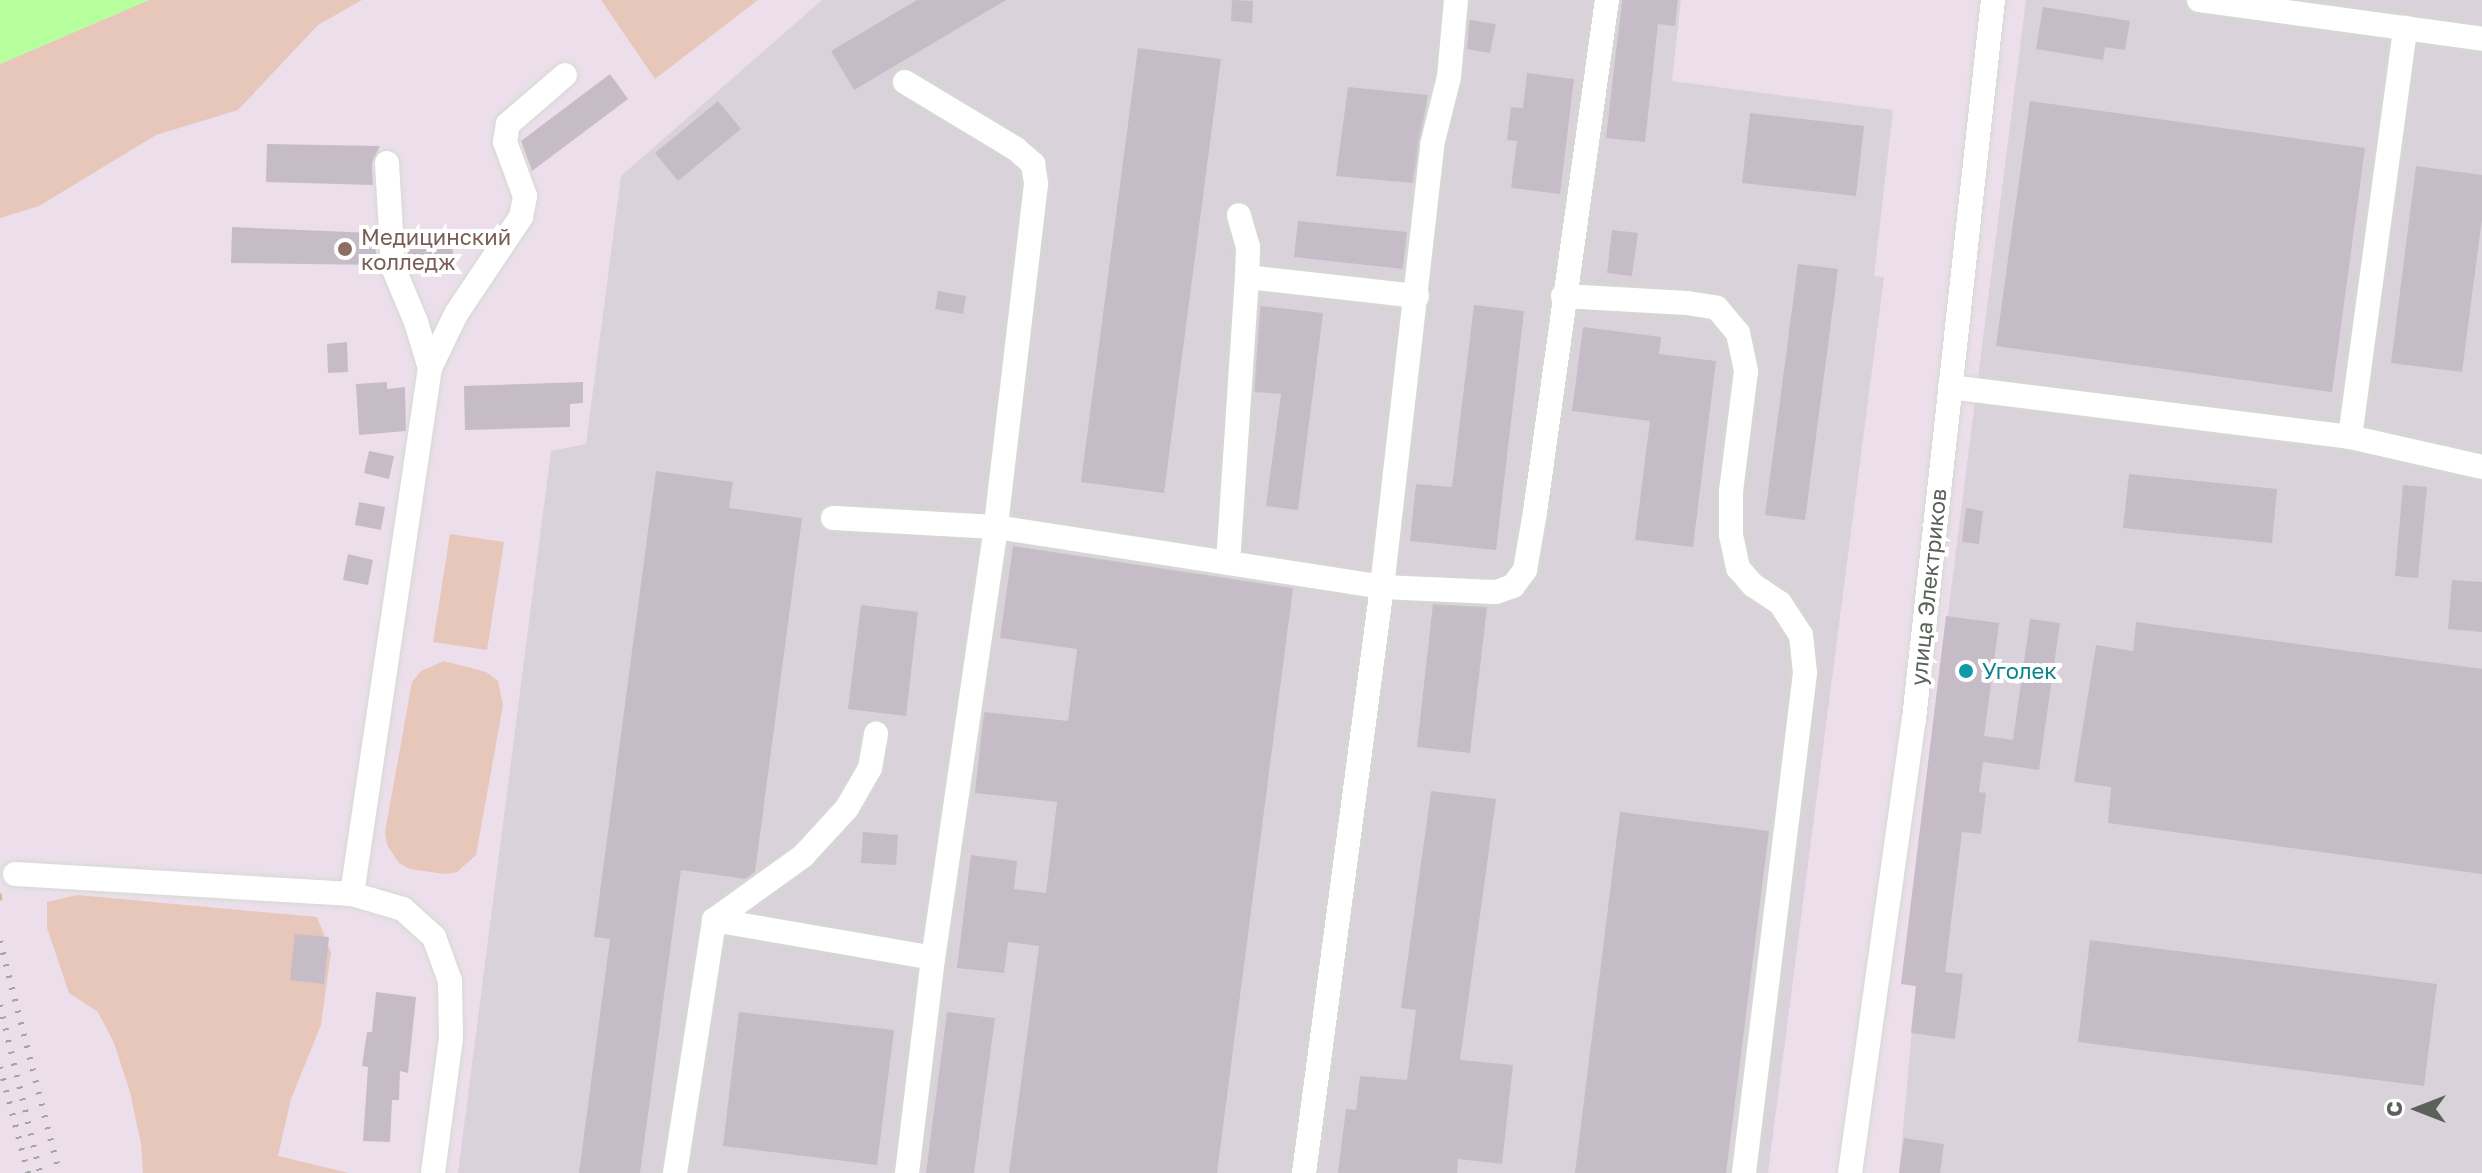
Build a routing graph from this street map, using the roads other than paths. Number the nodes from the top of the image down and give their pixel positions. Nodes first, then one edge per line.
1 (1456, 0) edge
2 (1607, 0) edge
3 (1993, 0) edge
4 (2199, 0) edge
5 (2405, 28) junction
6 (2482, 39) edge
7 (565, 75) dead end
8 (905, 82) dead end
9 (387, 163) dead end
10 (1239, 215) dead end
11 (1247, 277) junction
12 (1417, 296) junction
13 (1563, 296) junction
14 (430, 368) junction
15 (1950, 387) junction
16 (2350, 437) junction
17 (2482, 467) edge
18 (833, 518) dead end
19 (996, 527) junction
20 (1228, 563) junction
21 (1382, 587) junction
22 (876, 734) dead end
23 (15, 874) dead end
24 (352, 894) junction
25 (714, 920) junction
26 (933, 958) junction
27 (433, 1173) edge
28 (675, 1173) edge
29 (907, 1173) edge
30 (1304, 1173) edge
31 (1744, 1173) edge
32 (1850, 1173) edge

1 - 12 street
2 - 13 street
3 - 15 street, улица Электриков
4 - 5 street
5 - 6 street
5 - 16 street
7 - 14 street
8 - 19 street
9 - 14 street
10 - 11 street
11 - 12 street
11 - 20 street
12 - 21 street
13 - 21 street
13 - 31 street
14 - 24 street
15 - 16 street
15 - 32 street, улица Электриков
16 - 17 street
18 - 19 street
19 - 20 street
19 - 26 street
20 - 21 street
21 - 30 street
22 - 25 street
23 - 24 street
24 - 27 street
25 - 26 street
25 - 28 street
26 - 29 street

